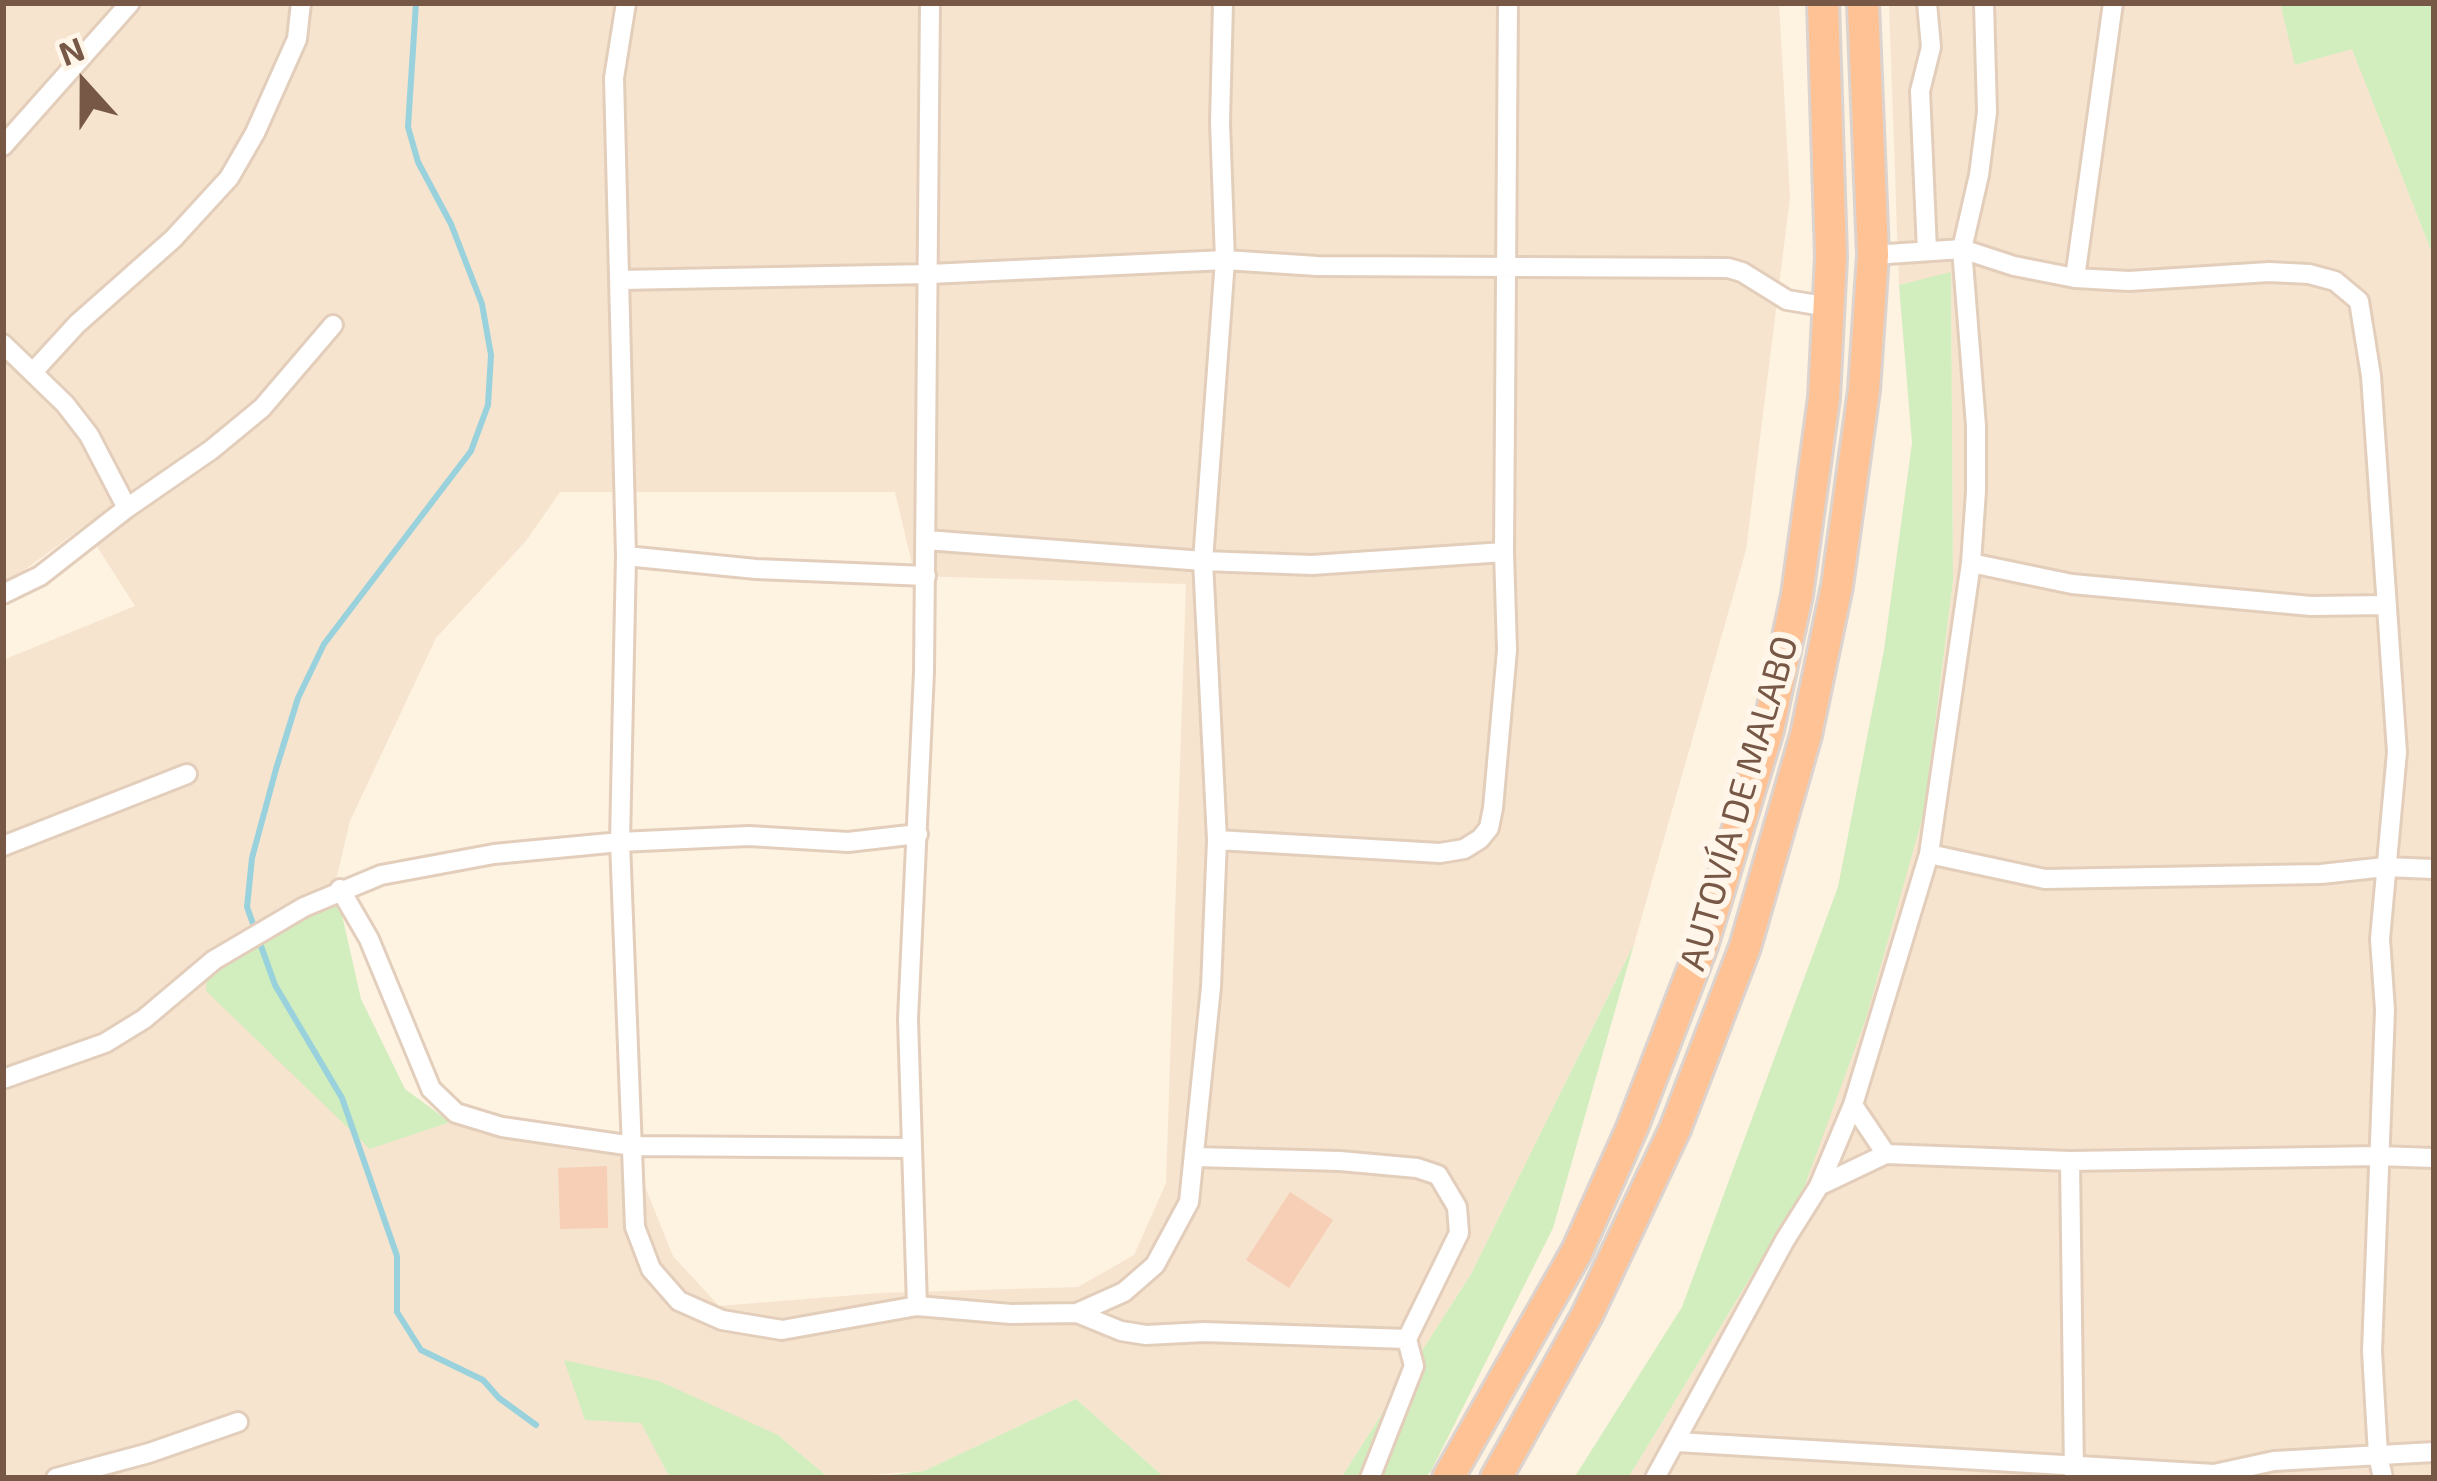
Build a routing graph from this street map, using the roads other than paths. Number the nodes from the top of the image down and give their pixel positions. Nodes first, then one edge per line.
1 (130, 3) edge
2 (301, 3) edge
3 (626, 3) edge
4 (930, 3) edge
5 (1222, 3) edge
6 (1508, 3) edge
7 (1823, 3) edge
8 (1863, 3) edge
9 (1927, 3) edge
10 (1984, 3) edge
11 (2113, 3) edge
12 (3, 146) edge
13 (1962, 249) junction
14 (1928, 250) junction
15 (1873, 255) junction
16 (1225, 260) junction
17 (1508, 266) junction
18 (930, 274) junction
19 (2075, 278) junction
20 (620, 280) junction
21 (1829, 308) junction
22 (333, 325) dead end
23 (3, 344) edge
24 (33, 371) junction
25 (127, 508) junction
26 (926, 539) junction
27 (1504, 552) junction
28 (626, 556) junction
29 (1203, 561) junction
30 (1971, 563) junction
31 (926, 577) junction
32 (3, 594) edge
33 (2385, 605) junction
34 (187, 774) dead end
35 (918, 834) junction
36 (1217, 840) junction
37 (620, 842) junction
38 (3, 847) edge
39 (1929, 854) junction
40 (2385, 867) junction
41 (2434, 869) edge
42 (340, 889) junction
43 (3, 1079) edge
44 (1853, 1105) junction
45 (633, 1146) junction
46 (913, 1148) junction
47 (1886, 1154) junction
48 (2379, 1156) junction
49 (1196, 1157) junction
50 (2434, 1158) edge
51 (2071, 1161) junction
52 (1819, 1186) junction
53 (917, 1306) junction
54 (1078, 1312) junction
55 (1407, 1339) junction
56 (238, 1422) dead end
57 (1676, 1442) junction
58 (2434, 1452) edge
59 (2378, 1455) junction
60 (2074, 1472) edge
61 (56, 1478) edge
62 (1370, 1478) edge
63 (1448, 1478) edge
64 (1496, 1478) edge
65 (1655, 1478) edge
66 (2383, 1478) edge

1 - 12 street
2 - 24 street
3 - 20 street
4 - 18 street
5 - 16 street
6 - 17 street
7 - 21 highway, AUTOVÍA DE MALABO
8 - 15 highway, AUTOVÍA DE MALABO
9 - 14 street
10 - 13 street
11 - 19 street
13 - 14 street
13 - 19 street
13 - 30 street
14 - 15 street
15 - 64 highway, AUTOVÍA DE MALABO
16 - 17 street
16 - 18 street
16 - 29 street
17 - 21 street
17 - 27 street
18 - 20 street
18 - 26 street
19 - 33 street
20 - 28 street
21 - 63 highway, AUTOVÍA DE MALABO
22 - 25 street
23 - 24 street
24 - 25 street
25 - 32 street
26 - 29 street
26 - 31 street
27 - 29 street
27 - 36 street
28 - 31 street
28 - 37 street
29 - 36 street
30 - 33 street
30 - 39 street
31 - 35 street
33 - 40 street
34 - 38 street
35 - 37 street
35 - 46 street
36 - 49 street
37 - 42 street
37 - 45 street
39 - 40 street
39 - 44 street
40 - 41 street
40 - 48 street
42 - 43 street
42 - 45 street
44 - 47 street
44 - 52 street
45 - 46 street
45 - 53 street
46 - 53 street
47 - 51 street
47 - 52 street
48 - 50 street
48 - 51 street
48 - 59 street
49 - 54 street
49 - 55 street
51 - 60 street
52 - 57 street
53 - 54 street
54 - 55 street
55 - 62 street
56 - 61 street
57 - 60 street
57 - 65 street
58 - 59 street
59 - 60 street
59 - 66 street

